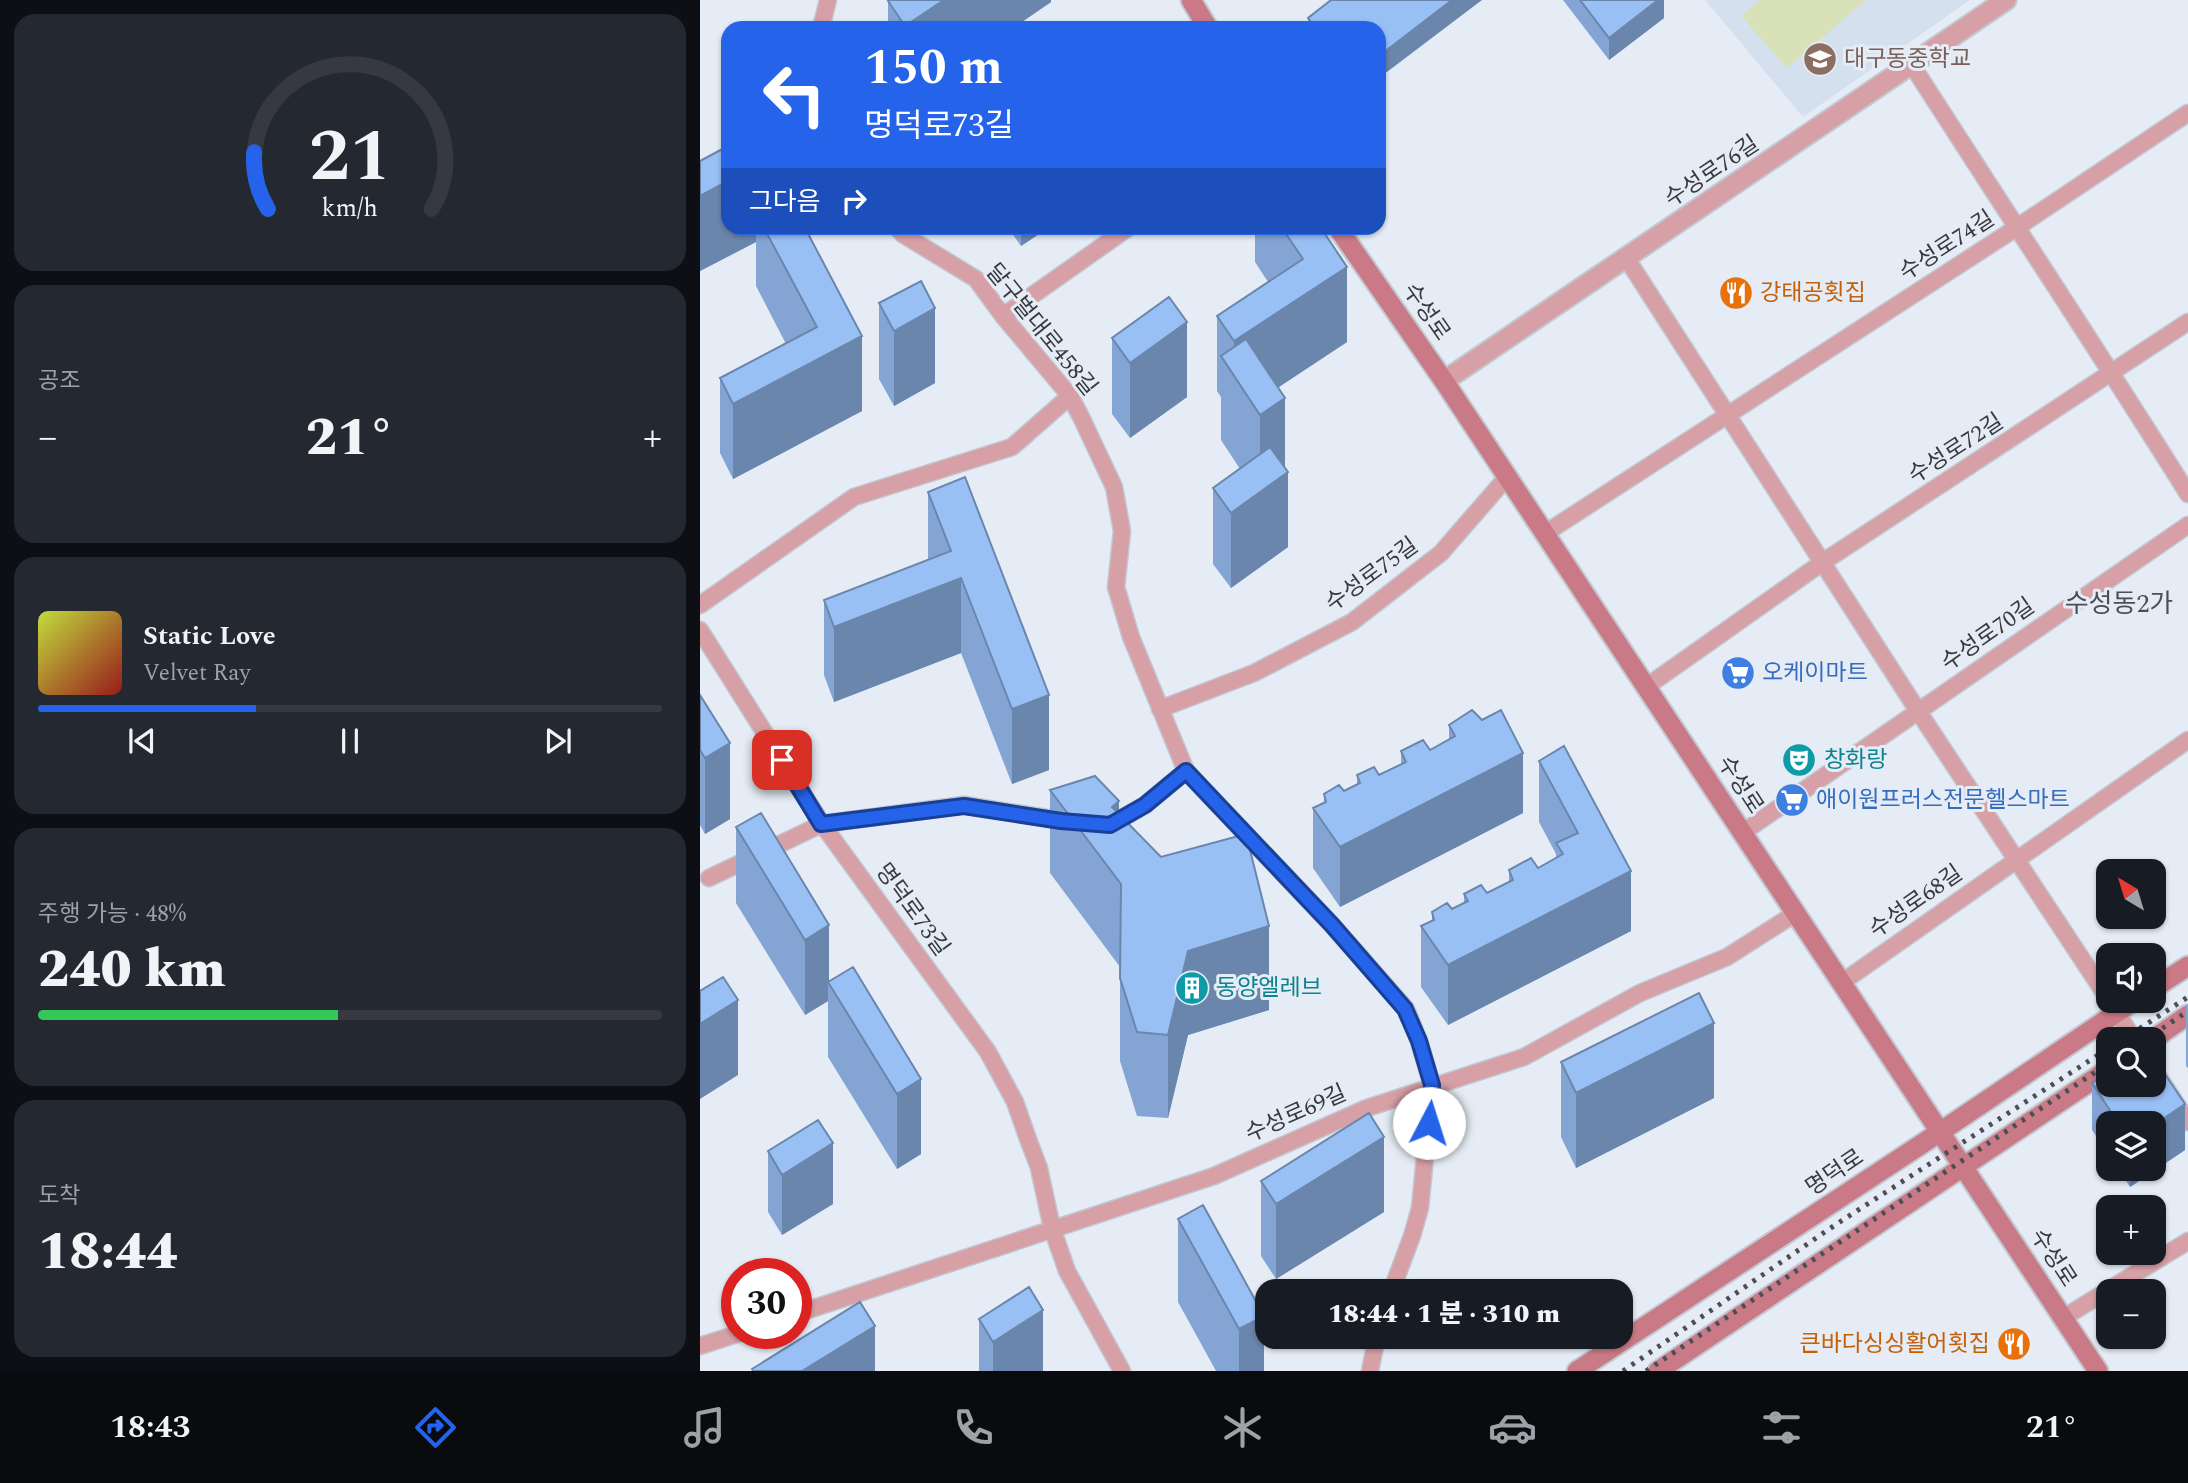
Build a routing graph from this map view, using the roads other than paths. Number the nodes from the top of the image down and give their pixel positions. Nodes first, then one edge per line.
1 (828, 0) edge
2 (1191, 0) edge
3 (2006, 0) edge
4 (823, 21) edge
5 (1204, 21) edge
6 (1912, 65) junction
7 (2188, 113) edge
8 (2016, 228) junction
9 (904, 235) edge
10 (1118, 235) edge
11 (1343, 235) edge
12 (1627, 259) junction
13 (1003, 316) junction
14 (2188, 322) edge
15 (2113, 373) junction
16 (1444, 382) junction
17 (1070, 396) junction
18 (1727, 416) junction
19 (1507, 477) junction
20 (2188, 494) edge
21 (2188, 525) edge
22 (1544, 534) junction
23 (1823, 562) junction
24 (700, 605) edge
25 (700, 630) edge
26 (1646, 687) junction
27 (1160, 709) junction
28 (1918, 711) junction
29 (2188, 740) edge
30 (1186, 771) junction
31 (821, 824) junction
32 (1742, 832) junction
33 (2018, 859) junction
34 (709, 878) dead end
35 (1796, 913) junction
36 (2188, 966) edge
37 (2096, 979) edge
38 (2166, 980) edge
39 (1841, 982) junction
40 (2100, 1013) edge
41 (2188, 1015) edge
42 (2166, 1030) edge
43 (2096, 1078) edge
44 (1432, 1085) junction
45 (2166, 1088) edge
46 (2188, 1122) edge
47 (1940, 1132) junction
48 (1963, 1166) junction
49 (1052, 1228) junction
50 (2188, 1241) edge
51 (1396, 1279) edge
52 (812, 1309) edge
53 (2063, 1318) junction
54 (721, 1339) edge
55 (700, 1346) edge
56 (1375, 1349) edge
57 (1122, 1371) edge
58 (1370, 1371) edge
59 (1577, 1371) edge
60 (1658, 1371) edge
61 (2098, 1371) edge

1 - 4 street
2 - 5 main road
3 - 6 street, 수성로76길
6 - 8 street, 수성로74길
6 - 12 street, 수성로76길
7 - 8 street, 수성로74길
8 - 15 street
8 - 18 street, 수성로74길
9 - 13 street, 달구벌대로458길
10 - 13 street
11 - 16 main road, 수성로
12 - 16 street, 수성로76길
12 - 18 street
13 - 17 street, 달구벌대로458길
14 - 15 street, 수성로72길
15 - 20 street
15 - 23 street, 수성로72길
16 - 19 main road, 수성로
17 - 24 street
17 - 27 street, 달구벌대로458길
18 - 22 street, 수성로74길
18 - 23 street
19 - 22 main road, 수성로
19 - 27 street, 수성로75길
21 - 28 street, 수성로70길
22 - 26 main road, 수성로
23 - 26 street, 수성로72길
23 - 28 street
25 - 31 street, 명덕로73길
26 - 32 main road, 수성로
27 - 30 street, 달구벌대로458길
28 - 32 street, 수성로70길
28 - 33 street
29 - 33 street, 수성로68길
30 - 31 street
30 - 44 street
31 - 34 street
31 - 49 street, 명덕로73길
32 - 35 main road, 수성로
33 - 37 street
33 - 39 street, 수성로68길
35 - 39 main road, 수성로
35 - 44 street, 수성로69길
36 - 38 main road
39 - 47 main road, 수성로
40 - 47 main road, 명덕로
41 - 42 main road
43 - 48 main road
44 - 49 street, 수성로69길
44 - 51 street
45 - 46 street
47 - 48 main road, 수성로
47 - 59 main road, 명덕로
48 - 53 main road, 수성로
48 - 60 main road
49 - 52 street, 수성로69길
49 - 57 street, 명덕로73길
50 - 53 street
53 - 61 main road, 수성로
54 - 55 street
56 - 58 street

